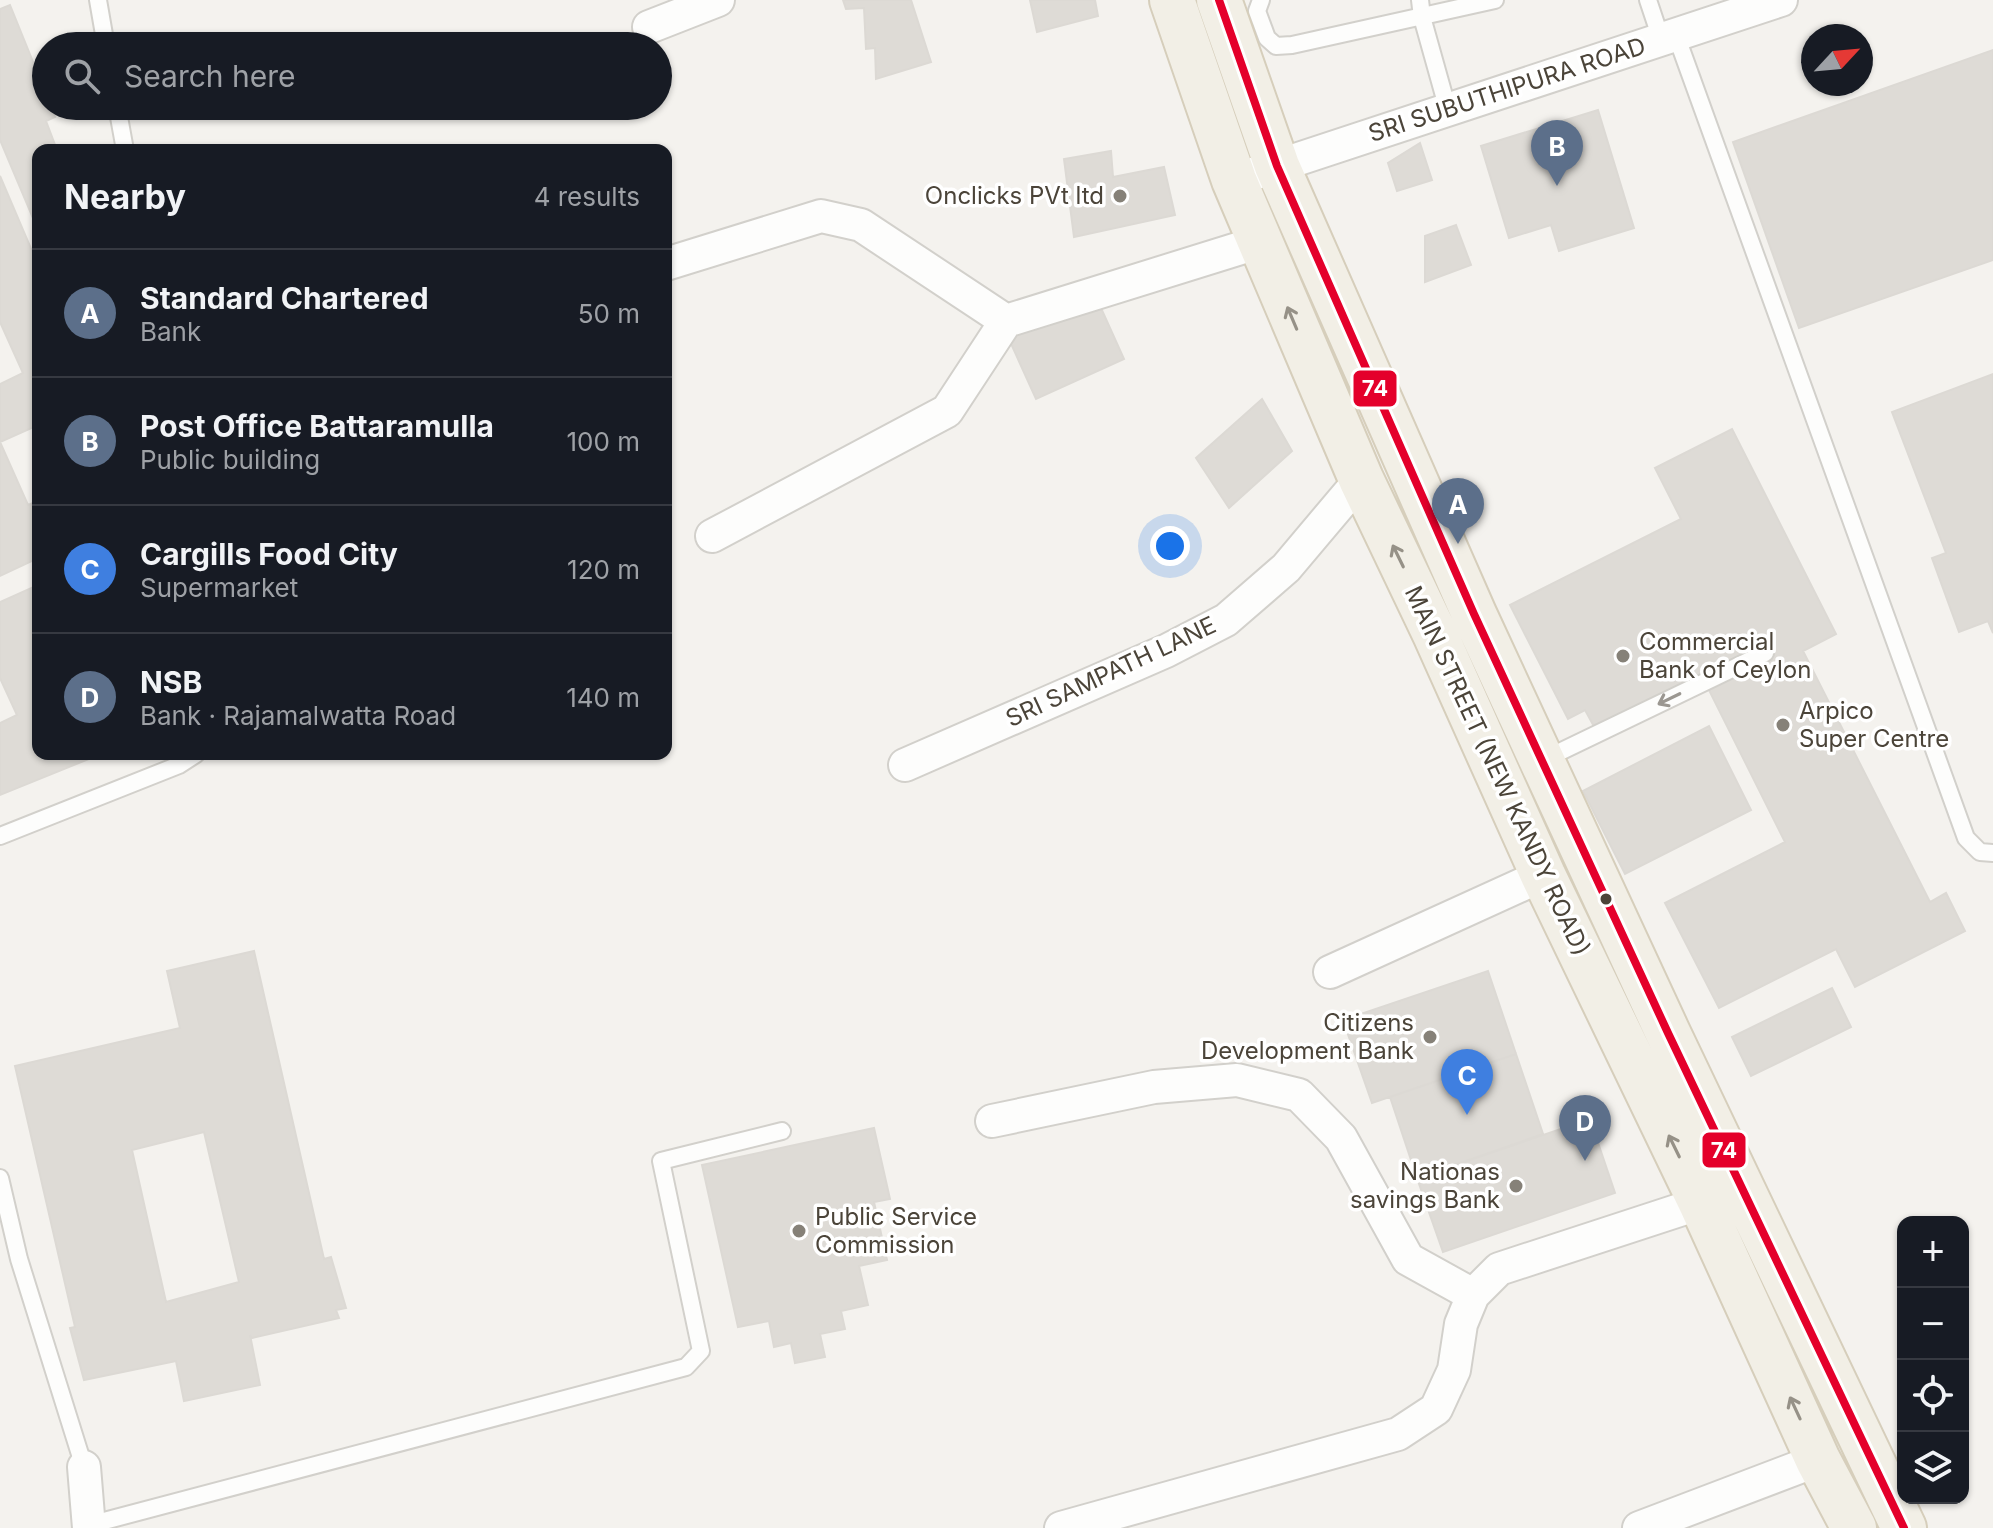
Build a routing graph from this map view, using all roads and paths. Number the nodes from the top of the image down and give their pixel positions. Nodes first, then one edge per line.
1 (98, 0) edge
2 (718, 0) edge
3 (1172, 0) edge
4 (1219, 0) edge
5 (1261, 0) edge
6 (1495, 0) edge
7 (1648, 0) edge
8 (1779, 0) edge
9 (1421, 8) edge
10 (649, 27) dead end
11 (104, 32) edge
12 (1669, 37) junction
13 (1448, 110) junction
14 (120, 120) edge
15 (124, 144) edge
16 (1277, 166) junction
17 (1234, 180) junction
18 (1260, 242) junction
19 (672, 262) edge
20 (1006, 321) junction
21 (1361, 479) junction
22 (712, 536) dead end
23 (1765, 653) dead end
24 (187, 760) edge
25 (1541, 761) junction
26 (905, 765) dead end
27 (0, 836) edge
28 (1993, 853) edge
29 (1543, 875) junction
30 (1330, 972) dead end
31 (992, 1121) dead end
32 (782, 1131) dead end
33 (0, 1178) edge
34 (1740, 1183) junction
35 (1701, 1203) junction
36 (1473, 1295) junction
37 (1818, 1460) junction
38 (84, 1467) joint
39 (89, 1526) edge
40 (1061, 1528) edge
41 (1639, 1528) edge
42 (1854, 1528) edge
43 (1904, 1528) edge

1 - 11 lane
2 - 10 street
3 - 17 main road, MAIN STREET (NEW KANDY ROAD)
4 - 16 main road, MAIN STREET (NEW KANDY ROAD)
5 - 9 lane
6 - 9 lane
7 - 12 lane
8 - 12 street, SRI SUBUTHIPURA ROAD
9 - 13 lane
12 - 13 street, SRI SUBUTHIPURA ROAD
12 - 28 lane
13 - 16 street, SRI SUBUTHIPURA ROAD
14 - 15 lane
16 - 17 street, SRI SUBUTHIPURA ROAD
16 - 25 main road, MAIN STREET (NEW KANDY ROAD)
17 - 18 main road, MAIN STREET (NEW KANDY ROAD)
18 - 20 street
21 -> 18 main road, MAIN STREET (NEW KANDY ROAD)
19 - 20 street
20 - 22 street
21 - 26 street, SRI SAMPATH LANE
29 -> 21 main road, MAIN STREET (NEW KANDY ROAD)
23 -> 25 lane
24 - 27 lane
25 - 34 main road, MAIN STREET (NEW KANDY ROAD)
29 - 30 street
35 -> 29 main road, MAIN STREET (NEW KANDY ROAD)
31 - 36 street
32 - 39 lane
33 - 38 lane
34 - 35 street
34 - 43 main road, MAIN STREET (NEW KANDY ROAD)
35 - 36 street
37 -> 35 main road, MAIN STREET (NEW KANDY ROAD)
36 - 40 street
37 - 41 street
37 - 42 main road, MAIN STREET (NEW KANDY ROAD)
38 - 39 street

